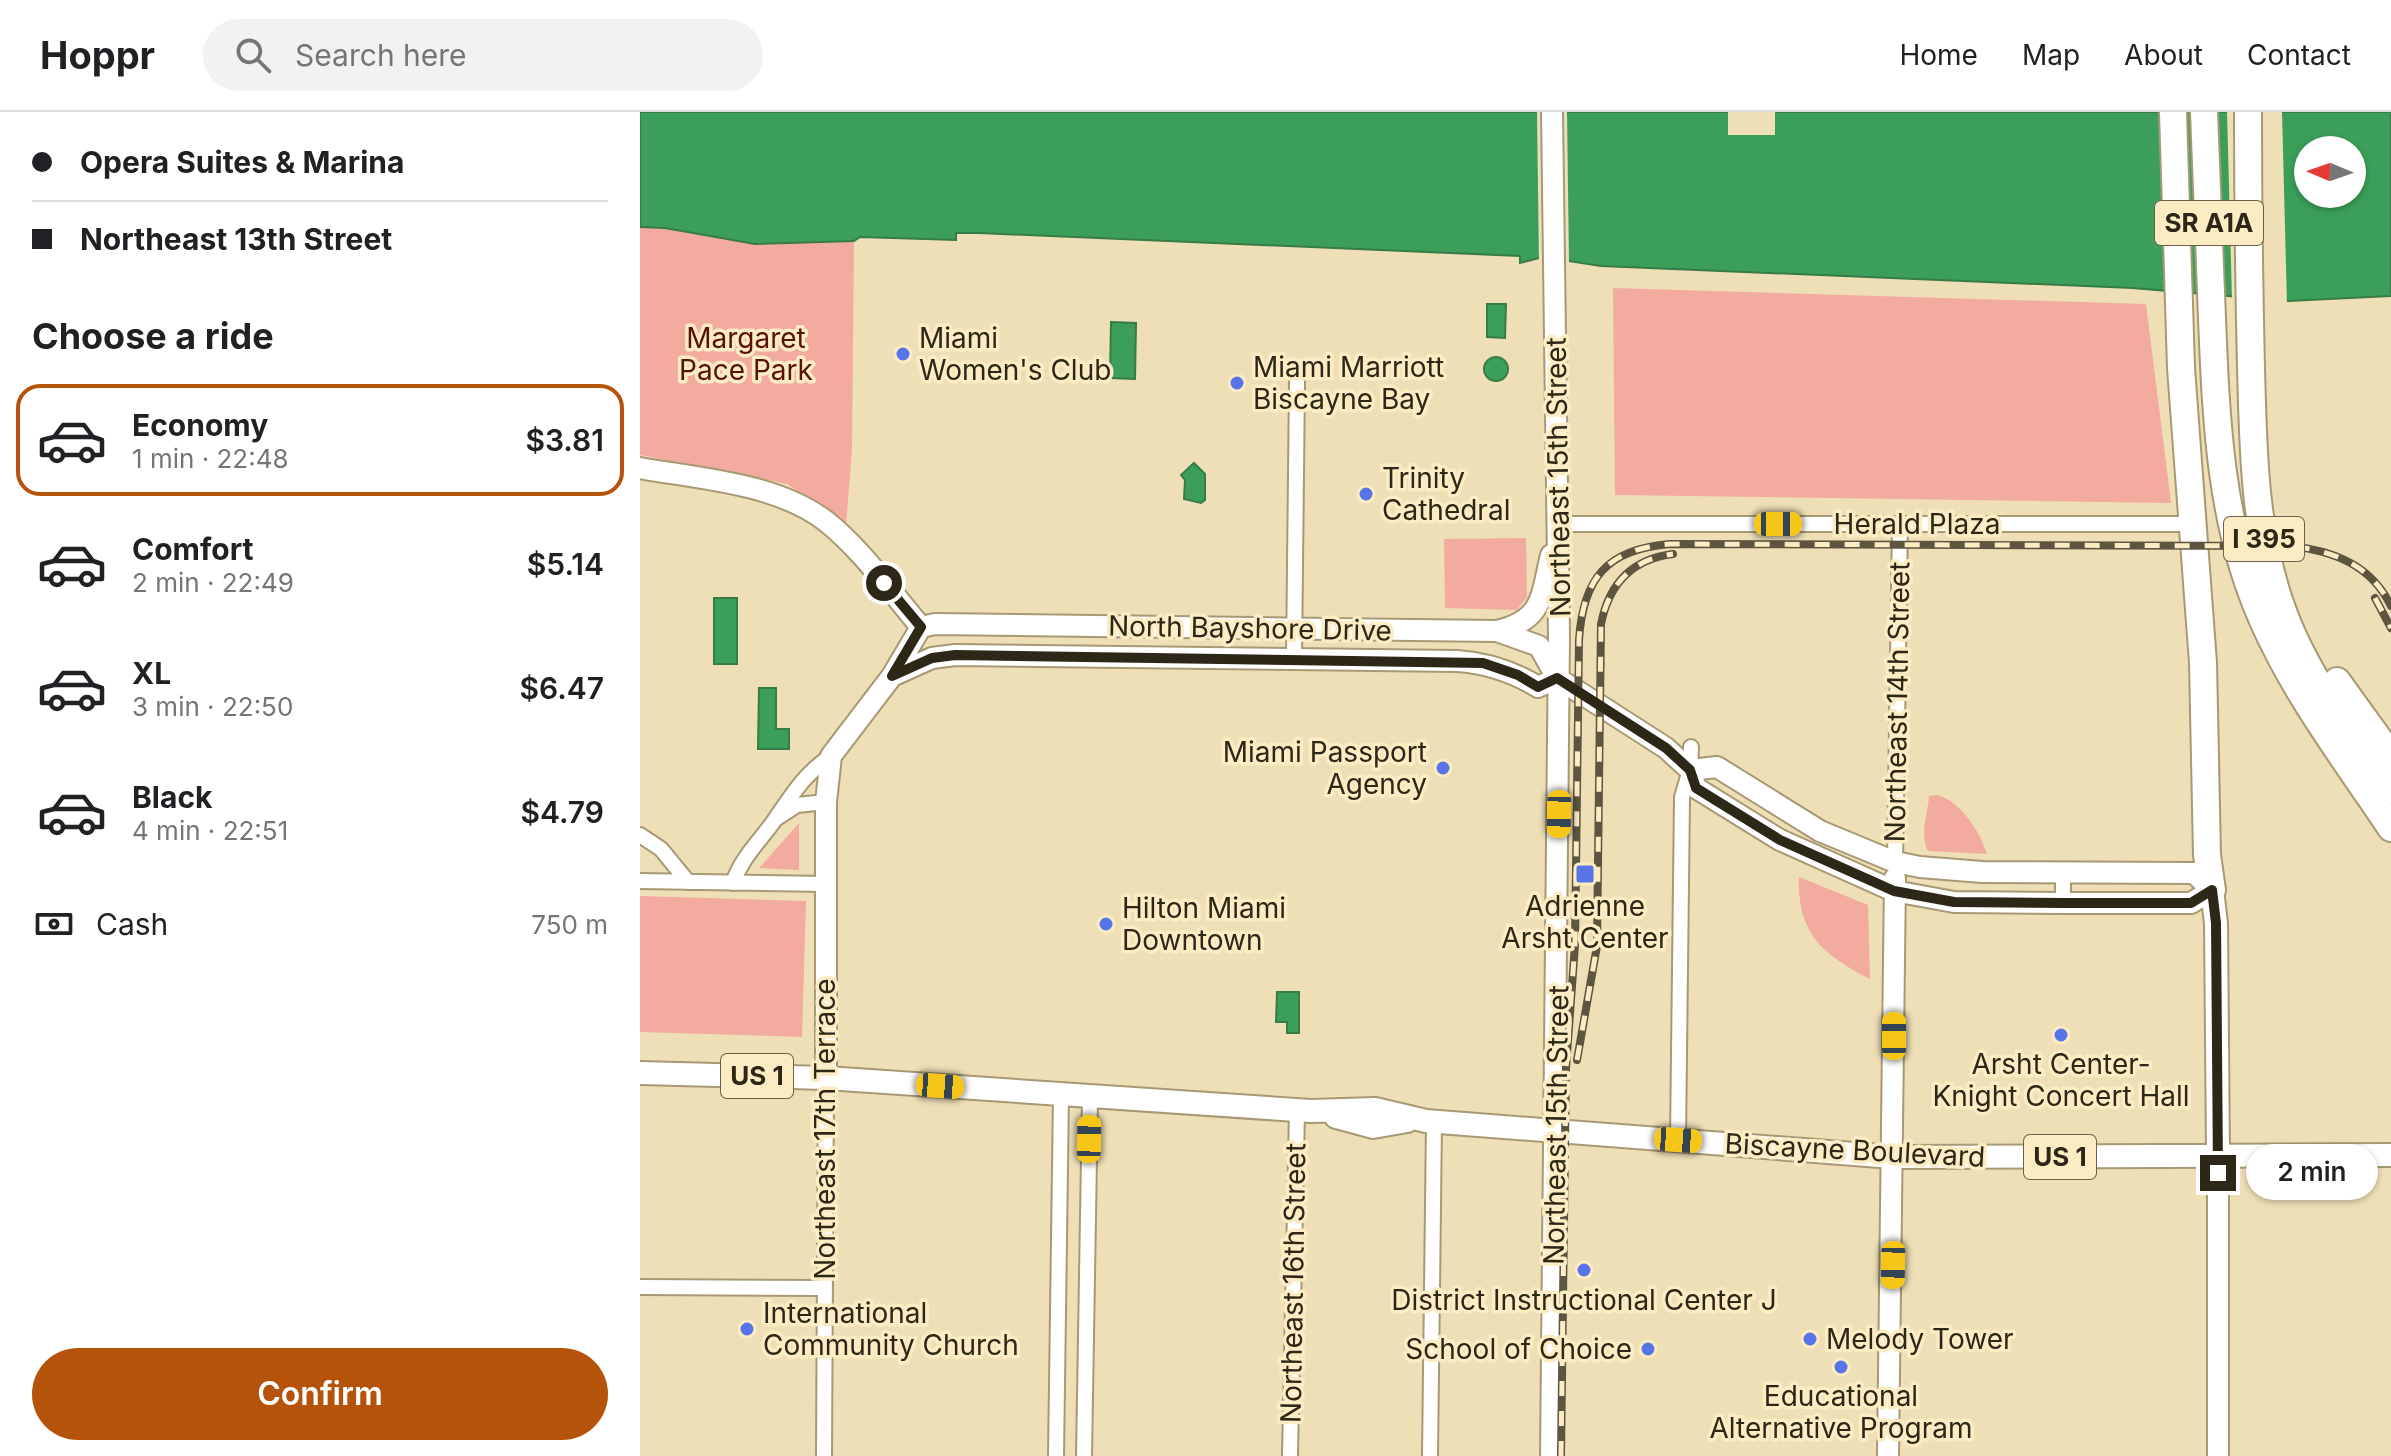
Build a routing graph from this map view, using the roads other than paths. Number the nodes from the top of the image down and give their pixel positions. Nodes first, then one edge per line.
1 (1552, 112) edge
2 (2173, 112) edge
3 (2204, 112) edge
4 (2248, 112) edge
5 (2249, 256) joint
6 (1297, 382) dead end
7 (2218, 429) joint
8 (640, 468) edge
9 (1559, 524) junction
10 (1900, 524) junction
11 (2179, 524) dead end
12 (2270, 567) junction
13 (984, 624) junction
14 (1011, 625) junction
15 (1130, 626) junction
16 (921, 627) junction
17 (1295, 628) junction
18 (1497, 631) junction
19 (955, 655) junction
20 (1064, 656) junction
21 (1043, 657) junction
22 (1294, 658) junction
23 (892, 676) junction
24 (1557, 678) junction
25 (1691, 747) dead end
26 (831, 756) junction
27 (2391, 756) edge
28 (1690, 770) junction
29 (2391, 791) edge
30 (826, 802) junction
31 (774, 820) junction
32 (2391, 828) edge
33 (640, 835) edge
34 (1895, 862) junction
35 (2063, 873) junction
36 (640, 881) edge
37 (688, 882) junction
38 (733, 883) junction
39 (826, 884) junction
40 (2212, 890) junction
41 (1894, 891) junction
42 (2063, 903) junction
43 (640, 1073) edge
44 (826, 1078) junction
45 (1061, 1095) junction
46 (1090, 1097) junction
47 (1304, 1110) junction
48 (1425, 1120) junction
49 (1557, 1131) junction
50 (1678, 1140) junction
51 (2391, 1155) edge
52 (2218, 1156) junction
53 (1893, 1157) junction
54 (640, 1287) edge
55 (824, 1288) junction
56 (824, 1456) edge
57 (1056, 1456) edge
58 (1084, 1456) edge
59 (1290, 1456) edge
60 (1430, 1456) edge
61 (1551, 1456) edge
62 (1888, 1456) edge
63 (2218, 1456) edge

1 - 9 street, Northeast 15th Street
2 - 40 highway
3 - 7 highway, SR A1A
4 - 5 highway, SR A1A
5 - 12 highway, I 395
6 - 17 street
7 - 32 highway, I 395
8 - 16 street
9 - 10 street, Herald Plaza
9 - 18 street
9 - 24 street, Northeast 15th Street
10 - 11 street, Herald Plaza
10 - 34 street, Northeast 14th Street
12 - 27 highway
12 - 29 highway, I 395
13 - 14 street, North Bayshore Drive
13 - 16 street, North Bayshore Drive
13 - 19 street
14 - 15 street, North Bayshore Drive
14 - 21 street
15 - 17 street, North Bayshore Drive
15 - 20 street
16 - 23 street
17 - 18 street, North Bayshore Drive
17 - 22 street
18 - 24 street, North Bayshore Drive
19 - 21 street, North Bayshore Drive
19 - 23 street, North Bayshore Drive
20 - 21 street, North Bayshore Drive
20 - 22 street, North Bayshore Drive
22 - 24 street, North Bayshore Drive
23 - 26 street
24 - 28 street, North Bayshore Drive
24 - 49 street, Northeast 15th Street
25 - 28 street
26 - 30 street, Northeast 17th Terrace
26 - 31 street
28 - 34 street
28 - 41 street, North Bayshore Drive
28 - 50 street
30 - 31 street
30 - 39 street, Northeast 17th Terrace
31 - 38 street
33 - 37 street
34 - 35 street
34 - 41 street, Northeast 14th Street
35 - 40 street
35 - 42 street
36 - 37 street
37 - 38 street
38 - 39 street
39 - 44 street, Northeast 17th Terrace
40 - 42 street, North Bayshore Drive
40 - 52 main road
41 - 42 street, North Bayshore Drive
41 - 53 street, Northeast 14th Street
43 - 44 main road, Biscayne Boulevard / US 1
44 - 45 main road, Biscayne Boulevard / US 1
44 - 55 street, Northeast 17th Terrace
45 - 46 main road, Biscayne Boulevard / US 1
45 - 57 street
46 - 47 main road, Biscayne Boulevard / US 1
46 - 58 street
47 - 48 main road, Biscayne Boulevard / US 1
47 - 59 street, Northeast 16th Street
48 - 49 main road, Biscayne Boulevard / US 1
48 - 60 street
49 - 50 main road, Biscayne Boulevard / US 1
49 - 61 street, Northeast 15th Street
50 - 53 main road, Biscayne Boulevard / US 1
51 - 52 main road, Biscayne Boulevard / US 1
52 - 53 main road, Biscayne Boulevard / US 1
52 - 63 street
53 - 62 street, Northeast 14th Street
54 - 55 street
55 - 56 street, Northeast 17th Terrace

